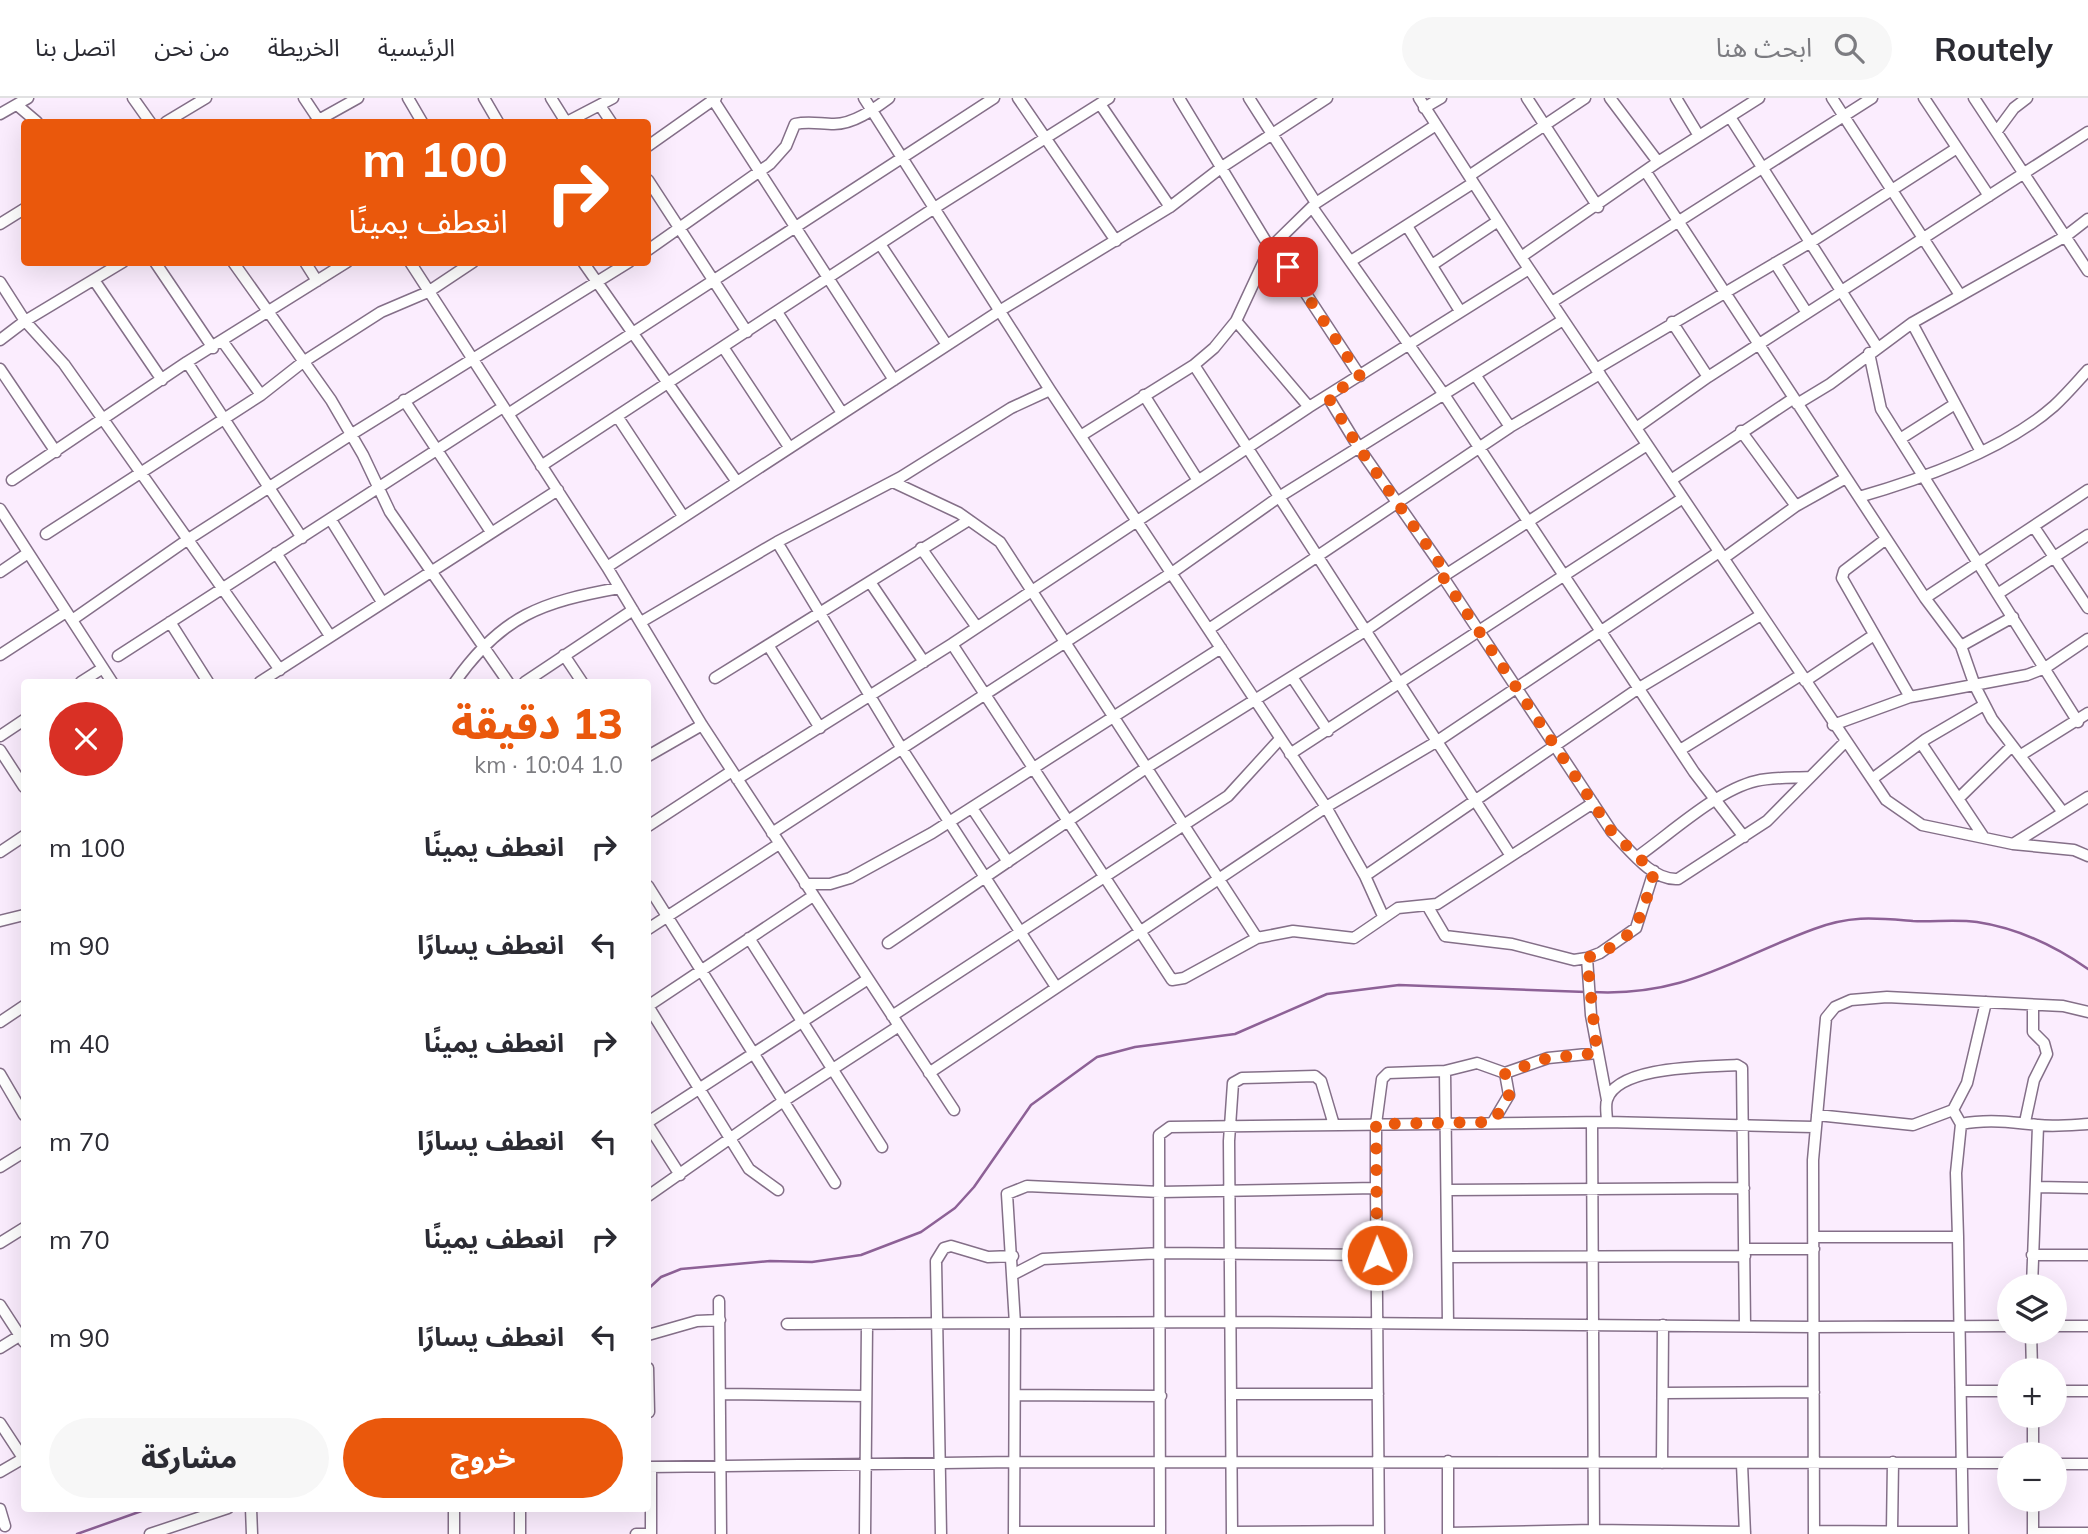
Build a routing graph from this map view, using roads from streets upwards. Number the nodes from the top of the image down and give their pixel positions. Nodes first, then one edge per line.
1 (28, 98) edge
2 (133, 98) edge
3 (206, 98) edge
4 (304, 98) edge
5 (358, 98) edge
6 (408, 98) edge
7 (484, 98) edge
8 (551, 98) edge
9 (613, 98) edge
10 (864, 98) edge
11 (890, 98) edge
12 (994, 98) edge
13 (1018, 98) edge
14 (1179, 98) edge
15 (1249, 98) edge
16 (1441, 98) edge
17 (1527, 98) edge
18 (1585, 98) edge
19 (1610, 98) edge
20 (1676, 98) edge
21 (1832, 98) edge
22 (1872, 98) edge
23 (1924, 98) edge
24 (1974, 98) edge
25 (2027, 98) edge
26 (714, 99) edge
27 (1323, 99) edge
28 (1754, 99) edge
29 (1105, 101) edge
30 (1422, 103) edge
31 (17, 105) junction
32 (601, 107) junction
33 (872, 110) junction
34 (0, 114) edge
35 (1843, 115) junction
36 (1730, 117) junction
37 (33, 119) edge
38 (148, 119) edge
39 (171, 119) edge
40 (316, 119) edge
41 (323, 119) edge
42 (420, 119) edge
43 (496, 119) edge
44 (565, 119) edge
45 (574, 119) edge
46 (609, 119) edge
47 (1436, 125) junction
48 (1546, 127) junction
49 (1997, 131) junction
50 (2088, 132) edge
51 (1271, 135) junction
52 (1699, 136) junction
53 (1045, 139) junction
54 (651, 144) edge
55 (1957, 148) junction
56 (904, 159) junction
57 (1658, 162) junction
58 (1222, 167) junction
59 (1764, 167) junction
60 (761, 171) junction
61 (1646, 172) junction
62 (2025, 173) junction
63 (1471, 180) junction
64 (651, 185) edge
65 (1891, 190) junction
66 (1989, 197) junction
67 (1314, 205) junction
68 (1598, 206) junction
69 (936, 207) junction
70 (1170, 207) junction
71 (21, 211) edge
72 (2088, 219) edge
73 (1498, 221) junction
74 (1678, 222) junction
75 (0, 224) edge
76 (796, 225) junction
77 (1406, 226) junction
78 (678, 229) junction
79 (2066, 236) junction
80 (1923, 239) junction
81 (1116, 241) junction
82 (1811, 242) junction
83 (880, 244) junction
84 (1272, 246) junction
85 (651, 248) edge
86 (1521, 257) junction
87 (1351, 261) junction
88 (1775, 263) junction
89 (1432, 265) junction
90 (117, 266) edge
91 (158, 266) edge
92 (236, 266) edge
93 (308, 266) edge
94 (341, 266) edge
95 (413, 266) edge
96 (467, 266) edge
97 (586, 266) edge
98 (623, 266) edge
99 (1529, 269) junction
100 (2088, 271) edge
101 (830, 278) junction
102 (711, 279) junction
103 (94, 280) junction
104 (317, 281) junction
105 (0, 282) edge
106 (598, 284) junction
107 (1841, 291) junction
108 (429, 292) junction
109 (1725, 292) junction
110 (1960, 295) junction
111 (1552, 302) junction
112 (1001, 310) junction
113 (1460, 311) junction
114 (777, 312) junction
115 (268, 313) junction
116 (1807, 313) junction
117 (1563, 320) junction
118 (25, 321) junction
119 (1236, 321) junction
120 (1672, 322) junction
121 (1912, 323) junction
122 (634, 331) junction
123 (747, 332) junction
124 (0, 340) edge
125 (1408, 344) junction
126 (1759, 344) junction
127 (218, 345) junction
128 (947, 345) junction
129 (723, 347) junction
130 (1873, 350) junction
131 (472, 360) junction
132 (187, 362) junction
133 (303, 362) junction
134 (1194, 365) junction
135 (0, 369) edge
136 (2088, 370) edge
137 (1598, 371) junction
138 (1360, 376) junction
139 (1476, 376) junction
140 (1708, 377) junction
141 (162, 380) junction
142 (894, 380) junction
143 (669, 382) junction
144 (1050, 390) junction
145 (261, 395) junction
146 (1144, 395) junction
147 (1445, 396) junction
148 (1328, 397) junction
149 (404, 400) junction
150 (1795, 401) junction
151 (1955, 404) junction
152 (1309, 407) junction
153 (505, 410) junction
154 (842, 413) junction
155 (617, 416) junction
156 (223, 418) junction
157 (103, 419) junction
158 (1510, 427) junction
159 (1636, 428) junction
160 (1741, 431) junction
161 (352, 434) junction
162 (1082, 435) junction
163 (1900, 439) junction
164 (1647, 444) junction
165 (789, 447) junction
166 (1245, 448) junction
167 (1359, 448) junction
168 (437, 450) junction
169 (1479, 450) junction
170 (1980, 450) junction
171 (56, 452) junction
172 (541, 466) junction
173 (142, 472) junction
174 (1846, 478) junction
175 (1197, 479) junction
176 (1924, 479) junction
177 (12, 480) dead end
178 (1671, 480) junction
179 (737, 482) junction
180 (893, 482) junction
181 (269, 487) junction
182 (376, 488) junction
183 (2088, 490) edge
184 (558, 491) junction
185 (1279, 497) junction
186 (1859, 497) junction
187 (1683, 498) junction
188 (1399, 503) junction
189 (1796, 506) junction
190 (0, 509) edge
191 (684, 516) junction
192 (1138, 519) junction
193 (331, 520) junction
194 (970, 520) junction
195 (1528, 522) junction
196 (2034, 527) junction
197 (491, 532) junction
198 (46, 534) dead end
199 (2088, 535) edge
200 (302, 538) junction
201 (1886, 539) junction
202 (187, 540) junction
203 (777, 542) junction
204 (921, 548) junction
205 (28, 553) junction
206 (275, 553) junction
207 (1316, 555) junction
208 (1721, 555) junction
209 (2053, 558) junction
210 (1979, 563) junction
211 (607, 567) junction
212 (0, 572) edge
213 (432, 572) junction
214 (1173, 572) junction
215 (1445, 575) junction
216 (1565, 575) junction
217 (870, 582) junction
218 (222, 588) junction
219 (619, 588) junction
220 (1032, 589) junction
221 (1999, 593) junction
222 (1925, 598) junction
223 (382, 601) junction
224 (2088, 608) edge
225 (633, 610) junction
226 (820, 613) junction
227 (1762, 615) junction
228 (69, 616) junction
229 (2013, 617) junction
230 (170, 622) junction
231 (641, 622) junction
232 (976, 626) junction
233 (1209, 629) junction
234 (1601, 630) junction
235 (1365, 631) junction
236 (1479, 632) junction
237 (1874, 635) junction
238 (330, 636) junction
239 (2088, 639) edge
240 (1067, 641) junction
241 (951, 644) junction
242 (768, 645) junction
243 (483, 646) junction
244 (1961, 646) junction
245 (1221, 649) junction
246 (0, 655) edge
247 (118, 656) dead end
248 (564, 656) junction
249 (923, 662) junction
250 (103, 668) junction
251 (2045, 668) junction
252 (280, 670) junction
253 (1292, 677) junction
254 (715, 678) dead end
255 (1803, 678) junction
256 (86, 679) edge
257 (110, 679) edge
258 (206, 679) edge
259 (265, 679) edge
260 (457, 679) edge
261 (506, 679) edge
262 (530, 679) edge
263 (580, 679) edge
264 (1400, 683) junction
265 (1975, 686) junction
266 (1518, 688) junction
267 (1639, 688) junction
268 (985, 695) junction
269 (869, 697) junction
270 (1910, 697) junction
271 (1255, 700) junction
272 (1983, 705) junction
273 (2088, 713) edge
274 (1113, 715) junction
275 (21, 722) edge
276 (2078, 722) junction
277 (1833, 724) junction
278 (702, 725) junction
279 (820, 728) junction
280 (1328, 731) junction
281 (0, 736) edge
282 (1280, 739) junction
283 (1436, 742) junction
284 (1845, 742) junction
285 (1921, 743) junction
286 (2012, 746) junction
287 (1556, 747) junction
288 (902, 749) junction
289 (0, 750) edge
290 (1680, 750) junction
291 (651, 754) edge
292 (1290, 754) junction
293 (2021, 755) junction
294 (1146, 768) junction
295 (1035, 770) junction
296 (734, 775) junction
297 (1810, 777) junction
298 (1872, 779) junction
299 (21, 782) edge
300 (2088, 797) edge
301 (1959, 798) junction
302 (1716, 800) junction
303 (1476, 801) junction
304 (1593, 803) junction
305 (1326, 807) junction
306 (972, 808) junction
307 (2062, 811) junction
308 (1070, 821) junction
309 (949, 823) junction
310 (651, 824) edge
311 (1184, 824) junction
312 (772, 832) junction
313 (1983, 836) junction
314 (1744, 837) junction
315 (21, 838) edge
316 (779, 844) junction
317 (2013, 844) junction
318 (0, 852) edge
319 (1511, 856) junction
320 (2088, 856) edge
321 (1637, 857) junction
322 (1008, 862) junction
323 (1654, 872) junction
324 (1365, 876) junction
325 (1106, 877) junction
326 (985, 878) junction
327 (1219, 879) junction
328 (806, 884) junction
329 (651, 891) edge
330 (813, 896) junction
331 (1428, 907) junction
332 (21, 916) edge
333 (667, 916) junction
334 (1383, 916) junction
335 (0, 921) edge
336 (651, 927) edge
337 (1020, 931) junction
338 (1142, 931) junction
339 (749, 938) junction
340 (1257, 938) junction
341 (888, 943) dead end
342 (1587, 958) junction
343 (700, 971) junction
344 (868, 979) junction
345 (1056, 988) junction
346 (1986, 1002) junction
347 (651, 1004) edge
348 (2033, 1005) junction
349 (21, 1008) edge
350 (651, 1011) edge
351 (2088, 1012) edge
352 (892, 1016) junction
353 (0, 1022) edge
354 (803, 1022) junction
355 (899, 1027) junction
356 (1597, 1053) junction
357 (752, 1056) junction
358 (833, 1069) junction
359 (1445, 1072) junction
360 (929, 1073) junction
361 (1505, 1073) junction
362 (0, 1074) edge
363 (699, 1091) junction
364 (1607, 1100) junction
365 (782, 1102) junction
366 (21, 1110) edge
367 (954, 1110) dead end
368 (1953, 1110) junction
369 (1817, 1115) junction
370 (651, 1121) edge
371 (1448, 1122) junction
372 (1493, 1122) junction
373 (1607, 1122) junction
374 (2025, 1122) junction
375 (1592, 1123) junction
376 (1376, 1124) junction
377 (1743, 1124) junction
378 (1961, 1124) junction
379 (2088, 1124) edge
380 (1334, 1125) junction
381 (2038, 1126) junction
382 (1231, 1127) junction
383 (1814, 1127) junction
384 (651, 1128) edge
385 (730, 1139) junction
386 (881, 1147) dead end
387 (21, 1154) edge
388 (0, 1167) edge
389 (680, 1175) junction
390 (835, 1183) dead end
391 (2036, 1187) junction
392 (1376, 1188) junction
393 (1744, 1188) junction
394 (2088, 1188) edge
395 (1592, 1189) junction
396 (1230, 1190) junction
397 (1448, 1190) junction
398 (778, 1191) dead end
399 (1160, 1192) junction
400 (651, 1194) edge
401 (21, 1230) edge
402 (1958, 1237) junction
403 (0, 1243) edge
404 (1814, 1243) junction
405 (1161, 1253) junction
406 (1232, 1253) junction
407 (1745, 1253) junction
408 (1377, 1255) junction
409 (2032, 1255) junction
410 (2088, 1255) edge
411 (1013, 1256) junction
412 (1448, 1256) junction
413 (1593, 1256) junction
414 (1014, 1274) junction
415 (2032, 1274) edge
416 (719, 1301) dead end
417 (0, 1305) edge
418 (720, 1320) junction
419 (1232, 1322) junction
420 (1161, 1323) junction
421 (1377, 1323) junction
422 (787, 1324) dead end
423 (938, 1324) junction
424 (1015, 1324) junction
425 (1448, 1324) junction
426 (867, 1325) junction
427 (1594, 1325) junction
428 (1663, 1325) junction
429 (1745, 1326) junction
430 (1960, 1326) junction
431 (1997, 1326) edge
432 (2067, 1326) edge
433 (2088, 1326) edge
434 (1813, 1327) junction
435 (21, 1333) edge
436 (651, 1334) edge
437 (21, 1337) edge
438 (0, 1348) edge
439 (1961, 1391) junction
440 (1997, 1391) edge
441 (2067, 1391) edge
442 (2088, 1391) edge
443 (1814, 1392) junction
444 (1664, 1393) junction
445 (720, 1394) junction
446 (1231, 1394) junction
447 (1378, 1394) junction
448 (1015, 1395) junction
449 (866, 1396) junction
450 (1161, 1396) junction
451 (0, 1423) edge
452 (21, 1454) edge
453 (21, 1460) edge
454 (1595, 1460) junction
455 (1379, 1461) junction
456 (1448, 1461) junction
457 (1962, 1461) junction
458 (1015, 1462) junction
459 (1160, 1462) junction
460 (1232, 1462) junction
461 (1893, 1462) junction
462 (1997, 1462) edge
463 (941, 1463) junction
464 (1662, 1463) junction
465 (865, 1464) junction
466 (1742, 1464) junction
467 (1814, 1464) junction
468 (2067, 1464) edge
469 (2088, 1464) edge
470 (651, 1468) edge
471 (720, 1468) junction
472 (0, 1472) edge
473 (0, 1509) edge
474 (216, 1512) edge
475 (251, 1512) edge
476 (454, 1512) edge
477 (520, 1512) edge
478 (651, 1512) edge
479 (2033, 1512) edge
480 (5, 1526) dead end
481 (1892, 1531) junction
482 (1379, 1532) edge
483 (1593, 1532) edge
484 (155, 1533) edge
485 (1014, 1533) edge
486 (1160, 1533) edge
487 (1232, 1533) edge
488 (1745, 1533) edge
489 (1814, 1533) edge
490 (1963, 1533) edge
491 (2088, 1533) edge
492 (252, 1534) edge
493 (454, 1534) edge
494 (520, 1534) edge
495 (636, 1534) edge
496 (720, 1534) edge
497 (865, 1534) edge
498 (941, 1534) edge
499 (1448, 1534) edge
500 (2033, 1534) edge

1 - 31 street
2 - 38 street
3 - 39 street
4 - 40 street
5 - 41 street
6 - 42 street
7 - 43 street
8 - 44 street
9 - 32 street
10 - 33 street
11 - 33 street
12 - 56 street
13 - 53 street
14 - 58 street
15 - 51 street
16 - 30 street
17 - 48 street
18 - 48 street
19 - 57 street
20 - 52 street
21 - 35 street
22 - 35 street
23 - 55 street
24 - 49 street
25 - 49 street
26 - 54 street
26 - 60 street
27 - 51 street
28 - 36 street
29 - 53 street
29 - 70 street
30 - 47 street
31 - 34 street
31 - 37 street
32 - 45 street
32 - 46 street
33 - 56 street
33 - 60 street
35 - 59 street
35 - 65 street
36 - 52 street
36 - 59 street
47 - 63 street
47 - 67 street
48 - 63 street
48 - 68 street
49 - 62 street
50 - 62 street
51 - 58 street
51 - 67 street
52 - 57 street
53 - 69 street
53 - 81 street
55 - 65 street
55 - 66 street
56 - 69 street
56 - 76 street
57 - 61 street
58 - 70 street
58 - 84 street
59 - 74 street
59 - 82 street
60 - 76 street
60 - 78 street
61 - 68 street
61 - 74 street
62 - 66 street
62 - 79 street
63 - 73 street
63 - 77 street
64 - 78 street
65 - 80 street
65 - 82 street
66 - 80 street
67 - 84 street
67 - 87 street
68 - 86 street
69 - 83 street
69 - 112 street
70 - 81 street
71 - 75 street
72 - 79 street
73 - 86 street
73 - 89 street
74 - 109 street
74 - 111 street
76 - 101 street
76 - 102 street
77 - 87 street
77 - 89 street
78 - 85 street
78 - 102 street
79 - 100 street
79 - 110 street
80 - 107 street
80 - 110 street
81 - 112 street
82 - 88 street
82 - 107 street
83 - 101 street
83 - 128 street
84 - 119 street
84 - 138 street
86 - 99 street
87 - 125 street
88 - 109 street
88 - 116 street
89 - 113 street
90 - 103 street
91 - 127 street
92 - 115 street
93 - 104 street
94 - 104 street
95 - 108 street
96 - 108 street
97 - 106 street
98 - 106 street
99 - 111 street
99 - 113 street
101 - 114 street
101 - 142 street
102 - 122 street
102 - 123 street
103 - 118 street
103 - 141 street
104 - 115 street
105 - 118 street
106 - 122 street
106 - 131 street
107 - 116 street
107 - 130 street
108 - 131 street
108 - 133 street
109 - 120 street
109 - 126 street
110 - 121 street
111 - 117 street
112 - 128 street
112 - 144 street
113 - 125 street
114 - 123 street
114 - 154 street
115 - 127 street
115 - 133 street
116 - 126 street
117 - 137 street
117 - 139 street
118 - 124 street
118 - 157 street
119 - 134 street
119 - 152 street
120 - 137 street
120 - 140 street
121 - 130 street
121 - 151 street
122 - 143 street
122 - 153 street
123 - 129 street
125 - 138 street
125 - 147 street
126 - 140 street
126 - 150 street
127 - 132 street
127 - 145 street
128 - 142 street
129 - 143 street
129 - 165 street
130 - 150 street
130 - 163 street
131 - 149 street
131 - 153 street
132 - 141 street
132 - 156 street
133 - 145 street
133 - 161 street
134 - 146 street
134 - 166 street
135 - 171 street
136 - 170 street
137 - 158 street
137 - 159 street
138 - 148 street
139 - 147 street
139 - 158 street
140 - 159 street
141 - 157 street
142 - 154 street
143 - 155 street
143 - 179 street
144 - 162 street
144 - 180 street
145 - 156 street
146 - 162 street
146 - 175 street
147 - 167 street
147 - 169 street
148 - 152 street
148 - 167 street
149 - 161 street
149 - 168 street
150 - 160 street
150 - 174 street
151 - 163 street
151 - 170 street
152 - 166 street
153 - 168 street
153 - 172 street
154 - 165 street
155 - 172 street
155 - 191 street
156 - 173 street
156 - 181 street
157 - 171 street
157 - 173 street
158 - 169 street
159 - 164 street
160 - 178 street
160 - 189 street
161 - 181 street
161 - 182 street
162 - 192 street
163 - 176 street
164 - 178 street
164 - 195 street
165 - 179 street
166 - 175 street
166 - 185 street
167 - 185 street
167 - 188 street
168 - 182 street
168 - 197 street
169 - 188 street
169 - 195 street
170 - 176 street
171 - 177 street
172 - 184 street
173 - 198 street
173 - 202 street
174 - 186 street
174 - 189 street
175 - 192 street
176 - 186 street
176 - 210 street
178 - 187 street
179 - 191 street
180 - 194 street
180 - 203 street
181 - 200 street
181 - 202 street
182 - 193 street
182 - 213 street
183 - 196 street
184 - 197 street
184 - 211 street
185 - 207 street
185 - 214 street
186 - 201 street
187 - 208 street
187 - 216 street
188 - 207 street
188 - 215 street
189 - 208 street
190 - 205 street
191 - 211 street
192 - 214 street
192 - 220 street
193 - 200 street
193 - 223 street
194 - 204 street
194 - 220 street
195 - 215 street
195 - 216 street
196 - 209 street
196 - 210 street
197 - 213 street
199 - 209 street
200 - 206 street
201 - 222 street
201 - 237 street
202 - 218 street
202 - 228 street
203 - 226 street
203 - 231 street
204 - 217 street
204 - 232 street
205 - 212 street
205 - 228 street
206 - 218 street
206 - 238 street
207 - 233 street
207 - 235 street
208 - 227 street
208 - 234 street
209 - 221 street
209 - 224 street
210 - 221 street
210 - 222 street
211 - 219 street
213 - 223 street
213 - 243 street
214 - 233 street
214 - 240 street
215 - 235 street
215 - 236 street
216 - 234 street
216 - 236 street
217 - 226 street
217 - 249 street
218 - 230 street
218 - 252 street
219 - 225 street
219 - 243 street
220 - 232 street
220 - 240 street
221 - 229 street
222 - 244 street
223 - 238 street
225 - 231 street
225 - 248 street
226 - 242 street
226 - 269 street
227 - 255 street
227 - 267 street
228 - 246 street
228 - 250 street
229 - 244 street
229 - 251 street
230 - 247 street
230 - 258 street
231 - 278 street
232 - 241 street
233 - 245 street
234 - 266 street
234 - 267 street
235 - 253 street
235 - 264 street
236 - 264 street
236 - 266 street
237 - 255 street
237 - 270 street
238 - 252 street
239 - 251 street
240 - 268 street
240 - 274 street
241 - 249 street
241 - 268 street
242 - 254 street
242 - 279 street
243 - 260 street
243 - 261 street
244 - 265 street
245 - 271 street
245 - 274 street
248 - 262 street
248 - 263 street
249 - 269 street
250 - 256 street
250 - 257 street
251 - 265 street
251 - 276 street
252 - 259 street
253 - 271 street
253 - 280 street
255 - 277 street
255 - 290 street
264 - 280 street
264 - 283 street
265 - 270 street
265 - 272 street
266 - 283 street
266 - 287 street
267 - 287 street
267 - 290 street
268 - 288 street
268 - 295 street
269 - 279 street
269 - 288 street
270 - 277 street
271 - 282 street
271 - 294 street
272 - 285 street
272 - 286 street
273 - 276 street
274 - 294 street
274 - 295 street
275 - 281 street
276 - 293 street
277 - 284 street
278 - 291 street
278 - 296 street
279 - 296 street
280 - 292 street
282 - 292 street
282 - 311 street
283 - 303 street
283 - 305 street
284 - 297 street
284 - 298 street
285 - 298 street
285 - 301 street
286 - 293 street
286 - 301 street
287 - 303 street
287 - 304 street
288 - 309 street
288 - 312 street
289 - 299 street
290 - 302 street
292 - 305 street
293 - 307 street
294 - 308 street
294 - 311 street
295 - 306 street
295 - 308 street
296 - 310 street
296 - 312 street
297 - 302 street
297 - 314 street
298 - 313 street
300 - 307 street
301 - 313 street
302 - 314 street
302 - 321 street
303 - 319 street
303 - 324 street
304 - 319 street
304 - 321 street
305 - 324 street
305 - 327 street
306 - 309 street
306 - 322 street
307 - 317 street
308 - 322 street
308 - 325 street
309 - 326 street
309 - 328 street
311 - 325 street
311 - 327 street
312 - 316 street
313 - 317 street
314 - 323 street
315 - 318 street
316 - 328 street
316 - 333 street
317 - 320 street
319 - 331 street
321 - 323 street
322 - 326 street
323 - 342 street
324 - 334 street
325 - 337 street
325 - 338 street
326 - 337 street
326 - 341 street
327 - 338 street
327 - 340 street
328 - 330 street
329 - 333 street
330 - 339 street
330 - 344 street
331 - 334 street
331 - 342 street
332 - 335 street
333 - 336 street
333 - 343 street
334 - 340 street
337 - 345 street
337 - 352 street
338 - 340 street
338 - 345 street
339 - 343 street
339 - 354 street
342 - 356 street
343 - 347 street
343 - 357 street
344 - 352 street
344 - 354 street
345 - 360 street
346 - 348 street
346 - 368 street
346 - 369 street
348 - 351 street
348 - 374 street
349 - 353 street
350 - 363 street
352 - 355 street
354 - 357 street
354 - 358 street
355 - 358 street
355 - 360 street
356 - 361 street
356 - 364 street
357 - 363 street
357 - 365 street
358 - 365 street
358 - 386 street
359 - 361 street
359 - 371 street
359 - 376 street
360 - 367 street
361 - 372 street
362 - 366 street
363 - 370 street
363 - 385 street
364 - 373 street
364 - 377 street
365 - 385 street
365 - 390 street
368 - 369 street
368 - 378 street
369 - 383 street
371 - 372 street
371 - 376 street
371 - 397 street
372 - 375 street
373 - 375 street
373 - 377 street
374 - 378 street
374 - 381 street
375 - 395 street
376 - 380 street
376 - 392 street
377 - 383 street
377 - 393 street
378 - 402 street
379 - 381 street
380 - 382 street
380 - 382 street
381 - 391 street
382 - 396 street
382 - 399 street
383 - 404 street
384 - 389 street
385 - 389 street
385 - 398 street
387 - 388 street
389 - 400 street
391 - 394 street
391 - 409 street
392 - 396 street
392 - 408 street
393 - 395 street
393 - 407 street
395 - 397 street
395 - 413 street
396 - 399 street
396 - 406 street
397 - 412 street
399 - 405 street
399 - 411 street
401 - 403 street
402 - 404 street
402 - 430 street
404 - 407 street
404 - 434 street
405 - 406 street
405 - 414 street
405 - 420 street
406 - 408 street
406 - 419 street
407 - 413 street
407 - 429 street
408 - 421 street
409 - 410 street
409 - 415 street
411 - 414 street
411 - 423 street
412 - 413 street
412 - 425 street
413 - 427 street
414 - 424 street
416 - 418 street
417 - 435 street
418 - 436 street
418 - 445 street
419 - 420 street
419 - 421 street
419 - 446 street
420 - 424 street
420 - 450 street
421 - 425 street
421 - 447 street
422 - 426 street
423 - 424 street
423 - 426 street
423 - 463 street
424 - 448 street
425 - 427 street
426 - 449 street
427 - 428 street
427 - 454 street
428 - 429 street
428 - 444 street
429 - 434 street
430 - 431 street
430 - 434 street
430 - 439 street
432 - 433 street
434 - 443 street
437 - 438 street
439 - 440 street
439 - 457 street
441 - 442 street
443 - 444 street
443 - 467 street
444 - 464 street
445 - 449 street
445 - 471 street
446 - 447 street
446 - 460 street
447 - 455 street
448 - 450 street
448 - 458 street
449 - 465 street
450 - 459 street
451 - 452 street
453 - 472 street
454 - 456 street
454 - 464 street
454 - 483 street
455 - 456 street
455 - 460 street
455 - 482 street
456 - 499 street
457 - 461 street
457 - 462 street
457 - 490 street
458 - 459 street
458 - 463 street
458 - 485 street
459 - 460 street
459 - 486 street
460 - 487 street
461 - 467 street
461 - 481 street
463 - 465 street
463 - 498 street
464 - 466 street
465 - 471 street
465 - 497 street
466 - 467 street
466 - 488 street
467 - 489 street
468 - 469 street
470 - 471 street
471 - 496 street
473 - 480 street
474 - 484 street
475 - 492 street
476 - 493 street
477 - 494 street
478 - 495 street
479 - 500 street
481 - 489 street
481 - 490 street
482 - 487 street
483 - 488 street
483 - 499 street
485 - 486 street
491 - 500 street

